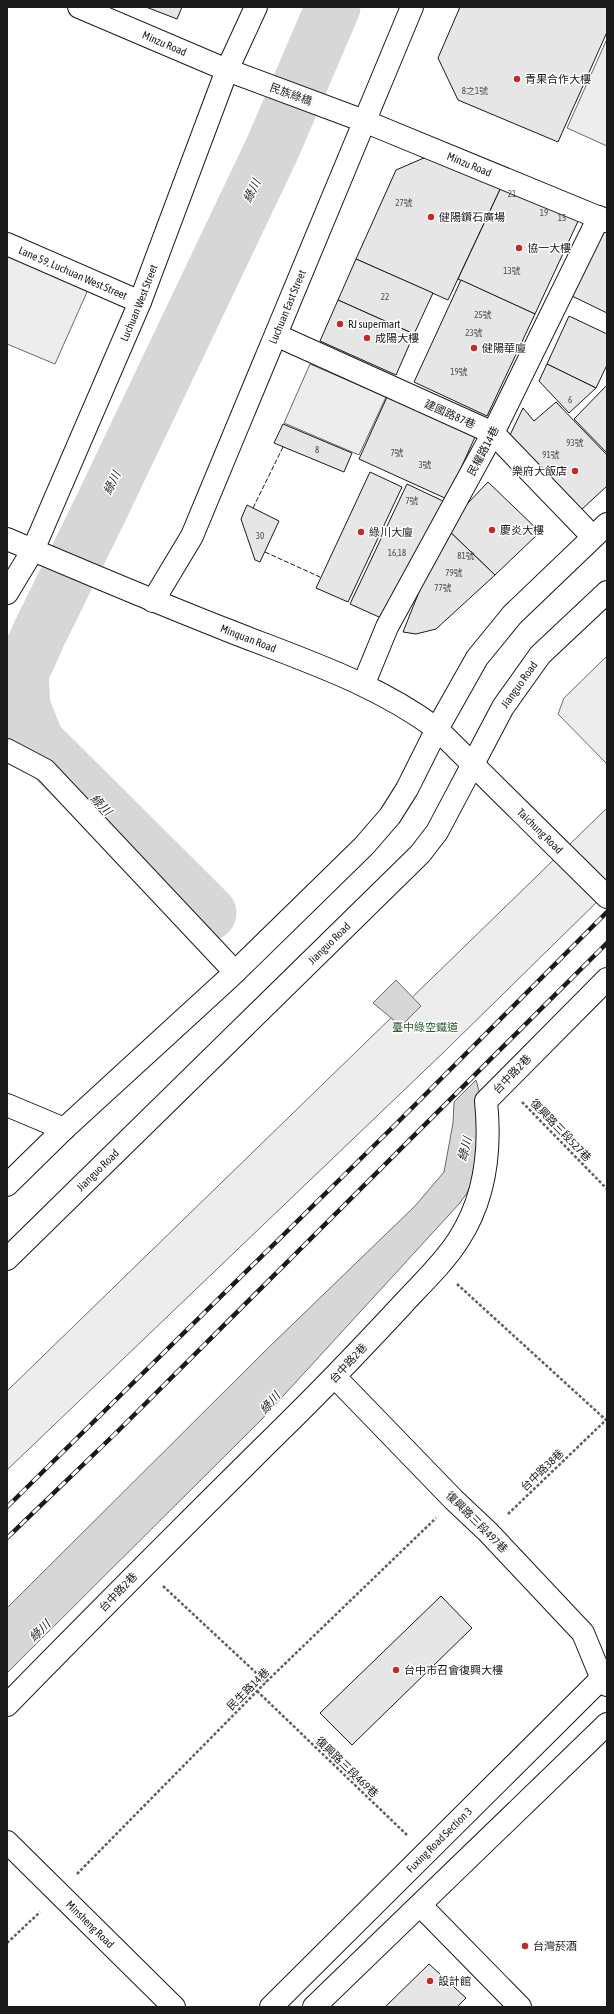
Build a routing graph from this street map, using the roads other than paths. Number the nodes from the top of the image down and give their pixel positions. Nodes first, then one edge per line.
1 (79, 7) edge
2 (256, 7) edge
3 (412, 7) edge
4 (227, 70) junction
5 (251, 79) joint
6 (331, 108) joint
7 (364, 121) junction
8 (603, 219) edge
9 (7, 244) edge
10 (140, 302) junction
11 (276, 335) junction
12 (493, 433) junction
13 (600, 530) edge
14 (7, 539) edge
15 (33, 550) junction
16 (607, 592) edge
17 (7, 593) edge
18 (153, 601) junction
19 (364, 684) junction
20 (437, 729) junction
21 (7, 750) edge
22 (473, 764) junction
23 (607, 897) edge
24 (235, 972) junction
25 (607, 979) edge
26 (7, 1105) edge
27 (64, 1129) junction
28 (7, 1185) edge
29 (7, 1259) edge
30 (335, 1377) junction
31 (605, 1679) edge
32 (7, 1705) edge
33 (607, 1724) edge
34 (7, 1842) edge
35 (420, 1905) junction
36 (174, 2007) edge
37 (272, 2007) edge
38 (314, 2007) edge
39 (520, 2007) edge

1 - 4 street, Minzu Road
2 - 4 street, Luchuan West Street
3 - 7 street, Luchuan East Street
4 - 5 street, Minzu Road
4 - 10 street, Luchuan West Street
5 - 6 street, 民族綠橋
6 - 7 street, Minzu Road
7 - 8 street, Minzu Road
7 - 11 street, Luchuan East Street
8 - 12 street, 民權路14巷
9 - 10 street, Lane 59, Luchuan West Street
10 - 15 street, Luchuan West Street
11 - 12 street, 建國路87巷
11 - 18 street, Luchuan East Street
12 - 13 street, 建國路87巷
12 - 19 street, 民權路14巷
13 - 20 street
14 - 15 street, Minquan Road
15 - 17 street, Luchuan West Street
15 - 18 street, Minquan Road
16 - 22 street, Jianguo Road
18 - 19 street, Minquan Road
19 - 20 street, Minquan Road
20 - 22 street, Minquan Road
20 - 24 street
21 - 24 street
22 - 23 street, Taichung Road
22 - 29 street, Jianguo Road
24 - 27 street
25 - 30 street, 台中路2巷
26 - 27 street
27 - 28 street
30 - 31 street, 復興路三段497巷
30 - 32 street, 台中路2巷
31 - 37 street, Fuxing Road Section 3
33 - 35 street
34 - 36 street, Minsheng Road
35 - 38 street
35 - 39 street

